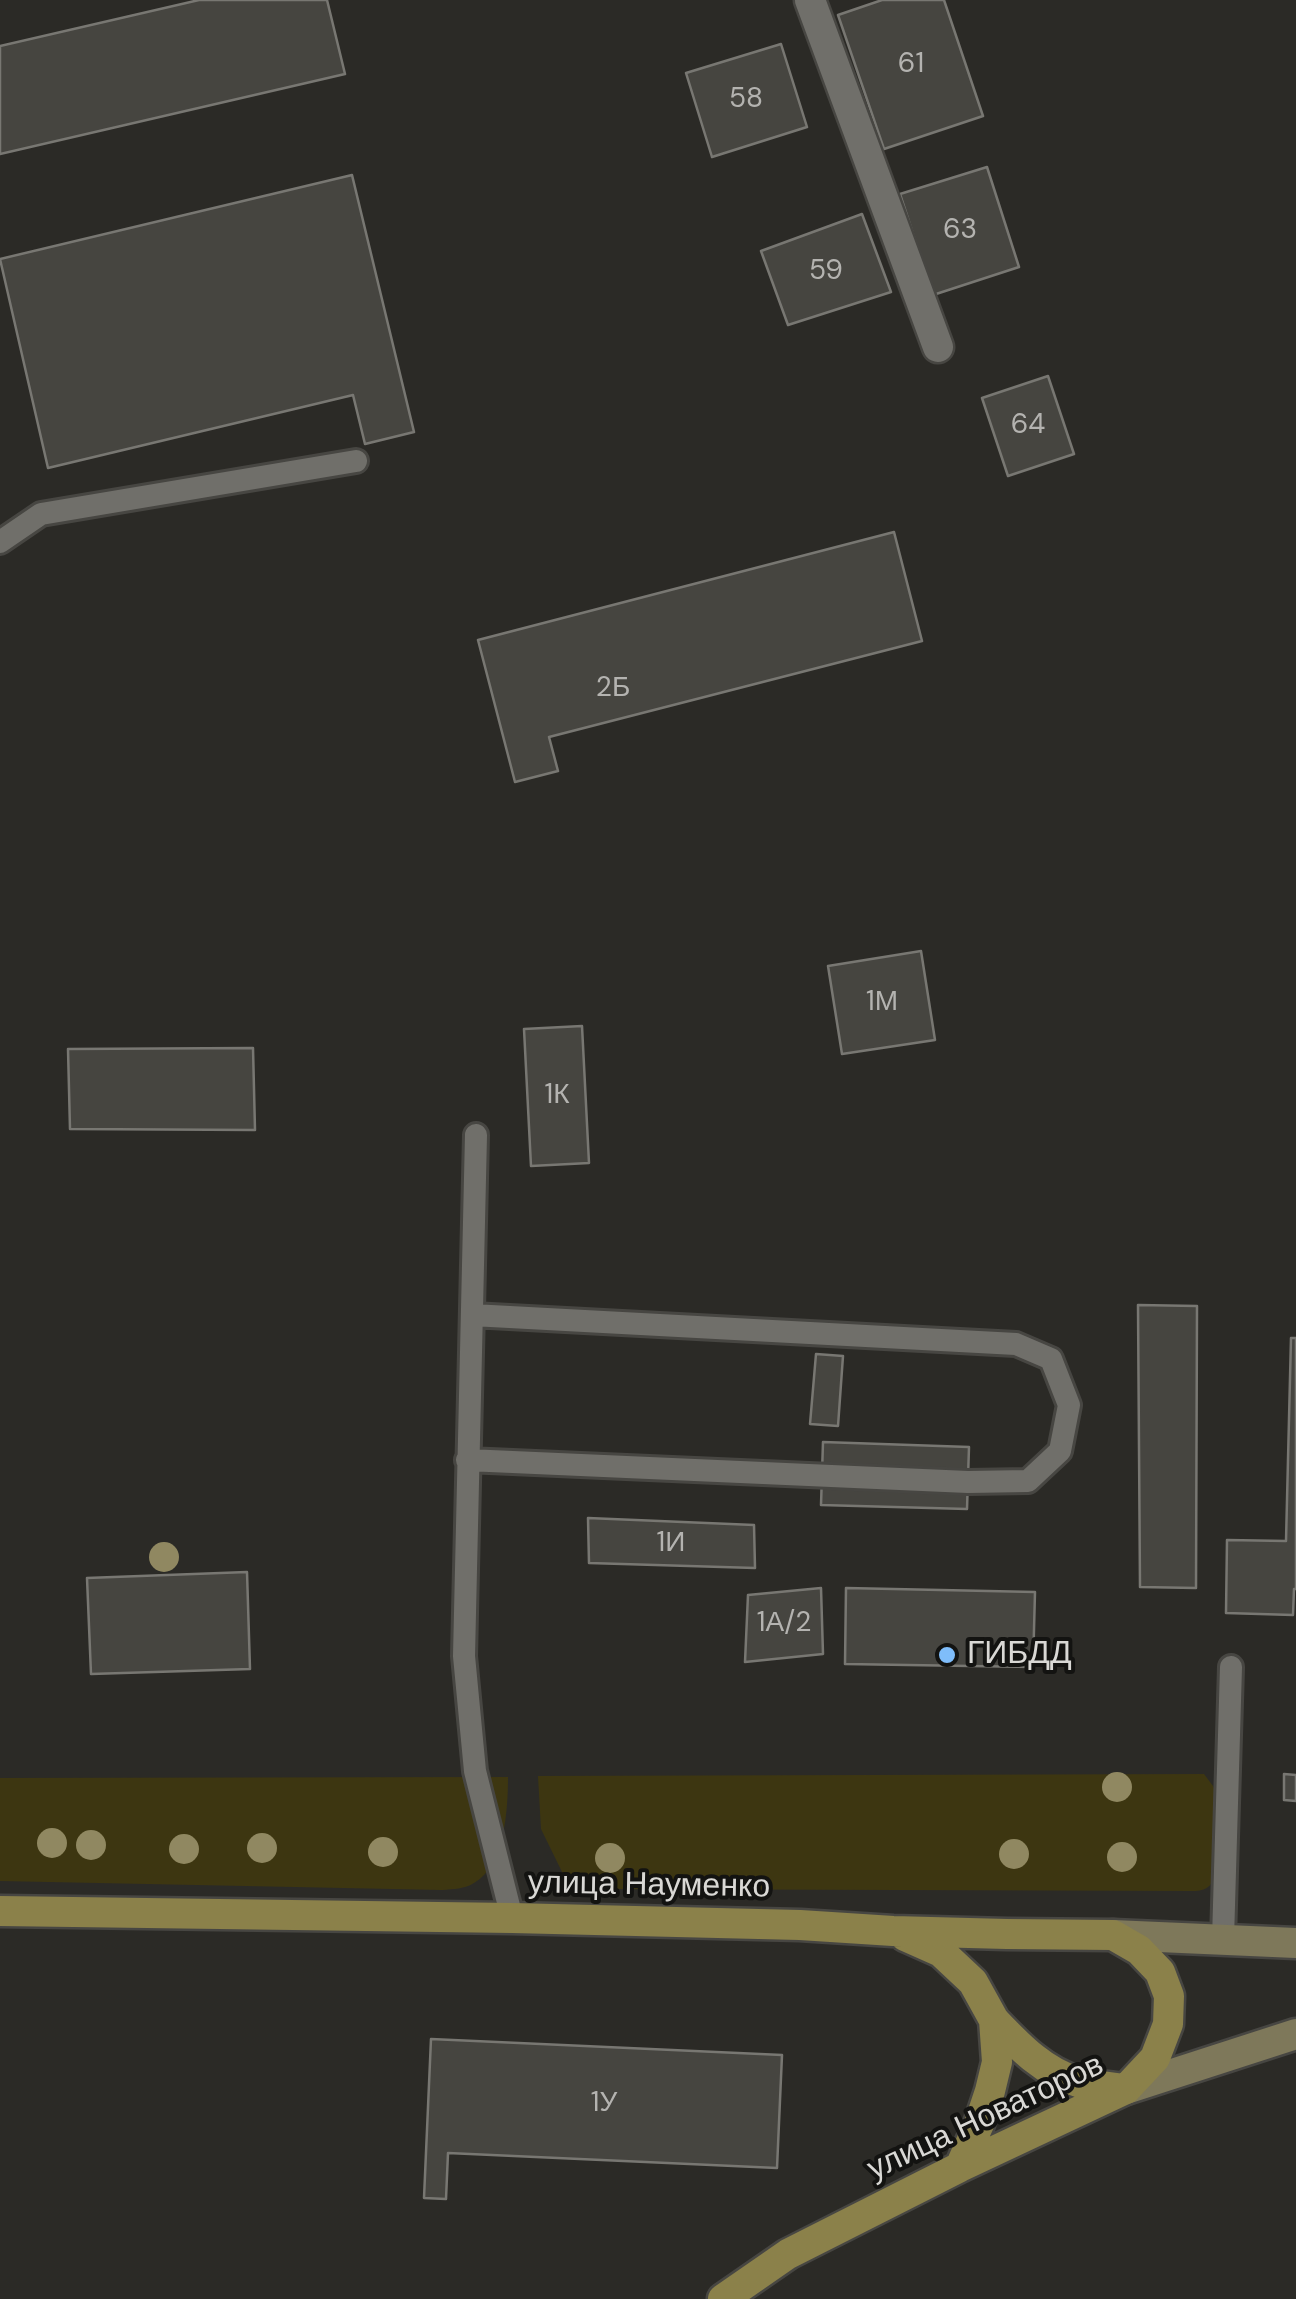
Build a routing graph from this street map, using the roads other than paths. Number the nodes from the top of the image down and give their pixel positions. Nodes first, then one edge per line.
1 (810, 0) edge
2 (938, 347) dead end
3 (356, 460) dead end
4 (0, 542) edge
5 (476, 1134) dead end
6 (472, 1315) junction
7 (467, 1460) junction
8 (1230, 1667) dead end
9 (0, 1911) edge
10 (512, 1918) junction
11 (893, 1931) junction
12 (1007, 1934) junction
13 (1113, 1935) junction
14 (1223, 1940) junction
15 (1296, 1942) edge
16 (973, 1982) junction
17 (994, 2020) junction
18 (1296, 2034) edge
19 (1126, 2089) junction
20 (960, 2168) junction
21 (723, 2299) edge

1 - 2 street
3 - 4 lane
5 - 6 lane
6 - 7 lane
6 - 7 lane
7 - 10 lane
8 - 14 lane
9 - 10 main road, улица Науменко
10 - 11 main road, улица Науменко
11 - 12 main road, улица Науменко
11 - 16 main road
12 - 13 main road, улица Науменко
12 - 16 main road
13 - 14 main road, улица Науменко
13 - 19 main road
14 - 15 main road, улица Науменко
16 - 17 main road
17 - 19 main road
17 - 20 main road
18 - 19 main road, улица Новаторов
19 - 20 main road, улица Новаторов
20 - 21 main road, улица Новаторов

